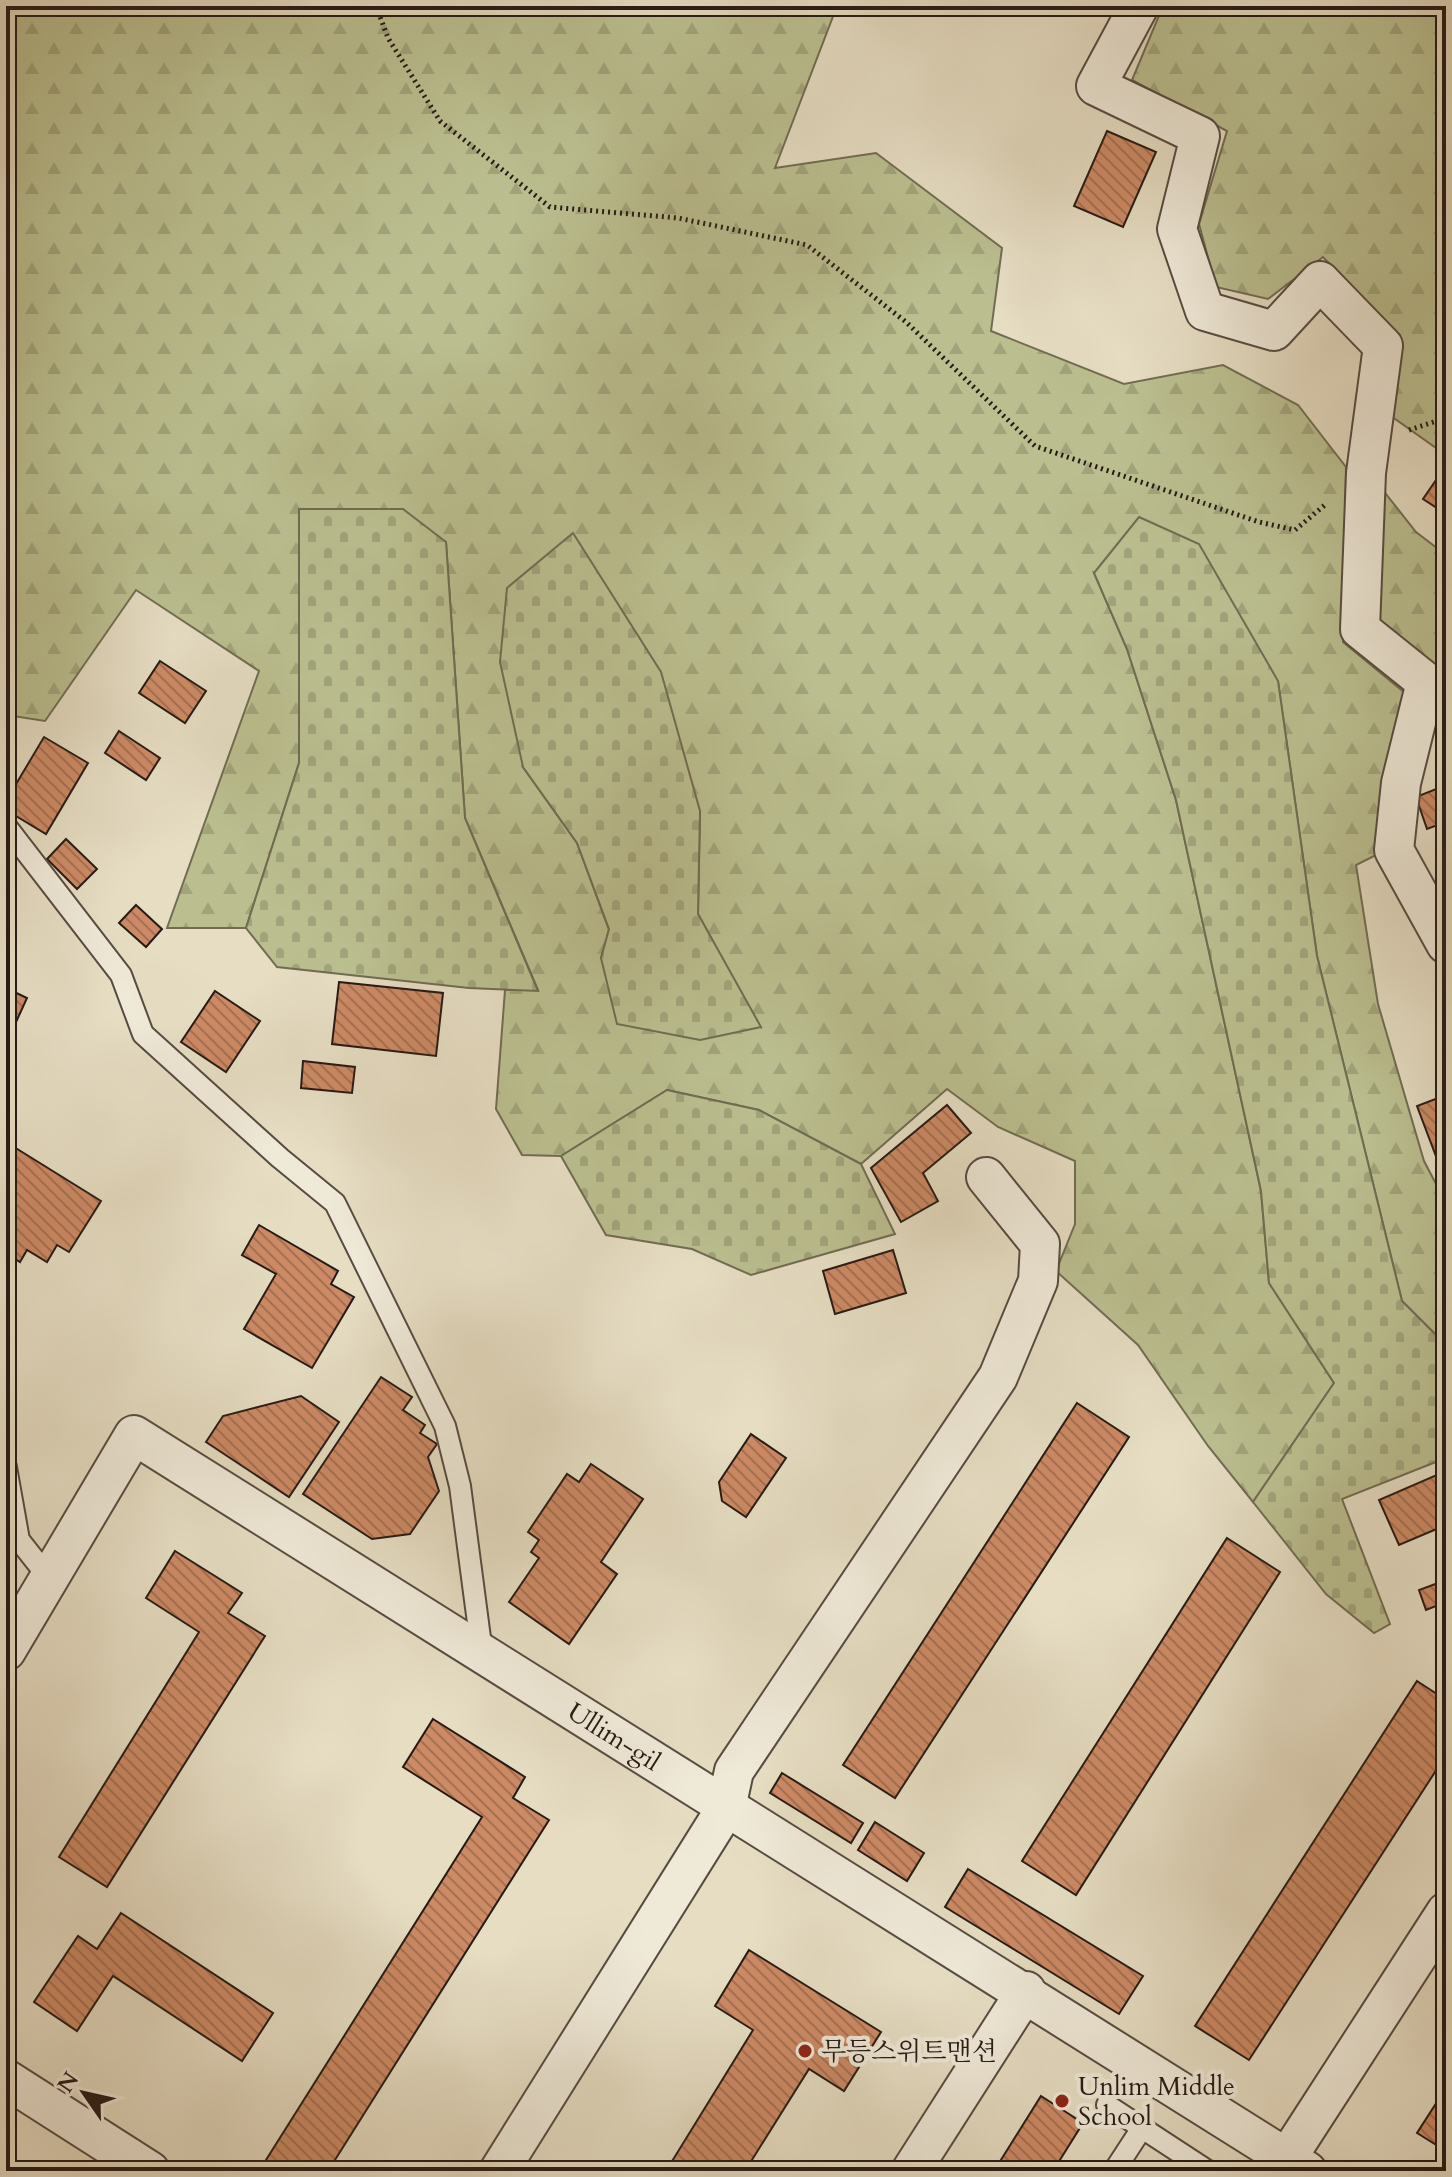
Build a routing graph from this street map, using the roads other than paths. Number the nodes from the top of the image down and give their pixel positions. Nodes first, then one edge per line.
1 (1139, 6) edge
2 (6, 826) edge
3 (1446, 944) edge
4 (986, 1177) dead end
5 (6, 1467) edge
6 (49, 1578) junction
7 (6, 1651) edge
8 (482, 1653) junction
9 (726, 1808) junction
10 (1446, 1912) edge
11 (1026, 1991) junction
12 (6, 2079) edge
13 (1107, 2105) dead end
14 (1142, 2128) junction
15 (103, 2159) edge
16 (1297, 2165) edge
17 (150, 2171) edge
18 (499, 2171) edge
19 (911, 2171) edge
20 (1114, 2171) edge
21 (1208, 2171) edge

1 - 3 street
2 - 8 lane
4 - 9 street
5 - 6 lane
6 - 7 street, Ullim-gil
6 - 8 street, Ullim-gil
8 - 9 street, Ullim-gil
9 - 11 street, Ullim-gil
9 - 18 street
10 - 16 street
11 - 16 street, Ullim-gil
11 - 19 street
12 - 15 street
13 - 14 lane
14 - 20 lane
14 - 21 lane
15 - 17 street

